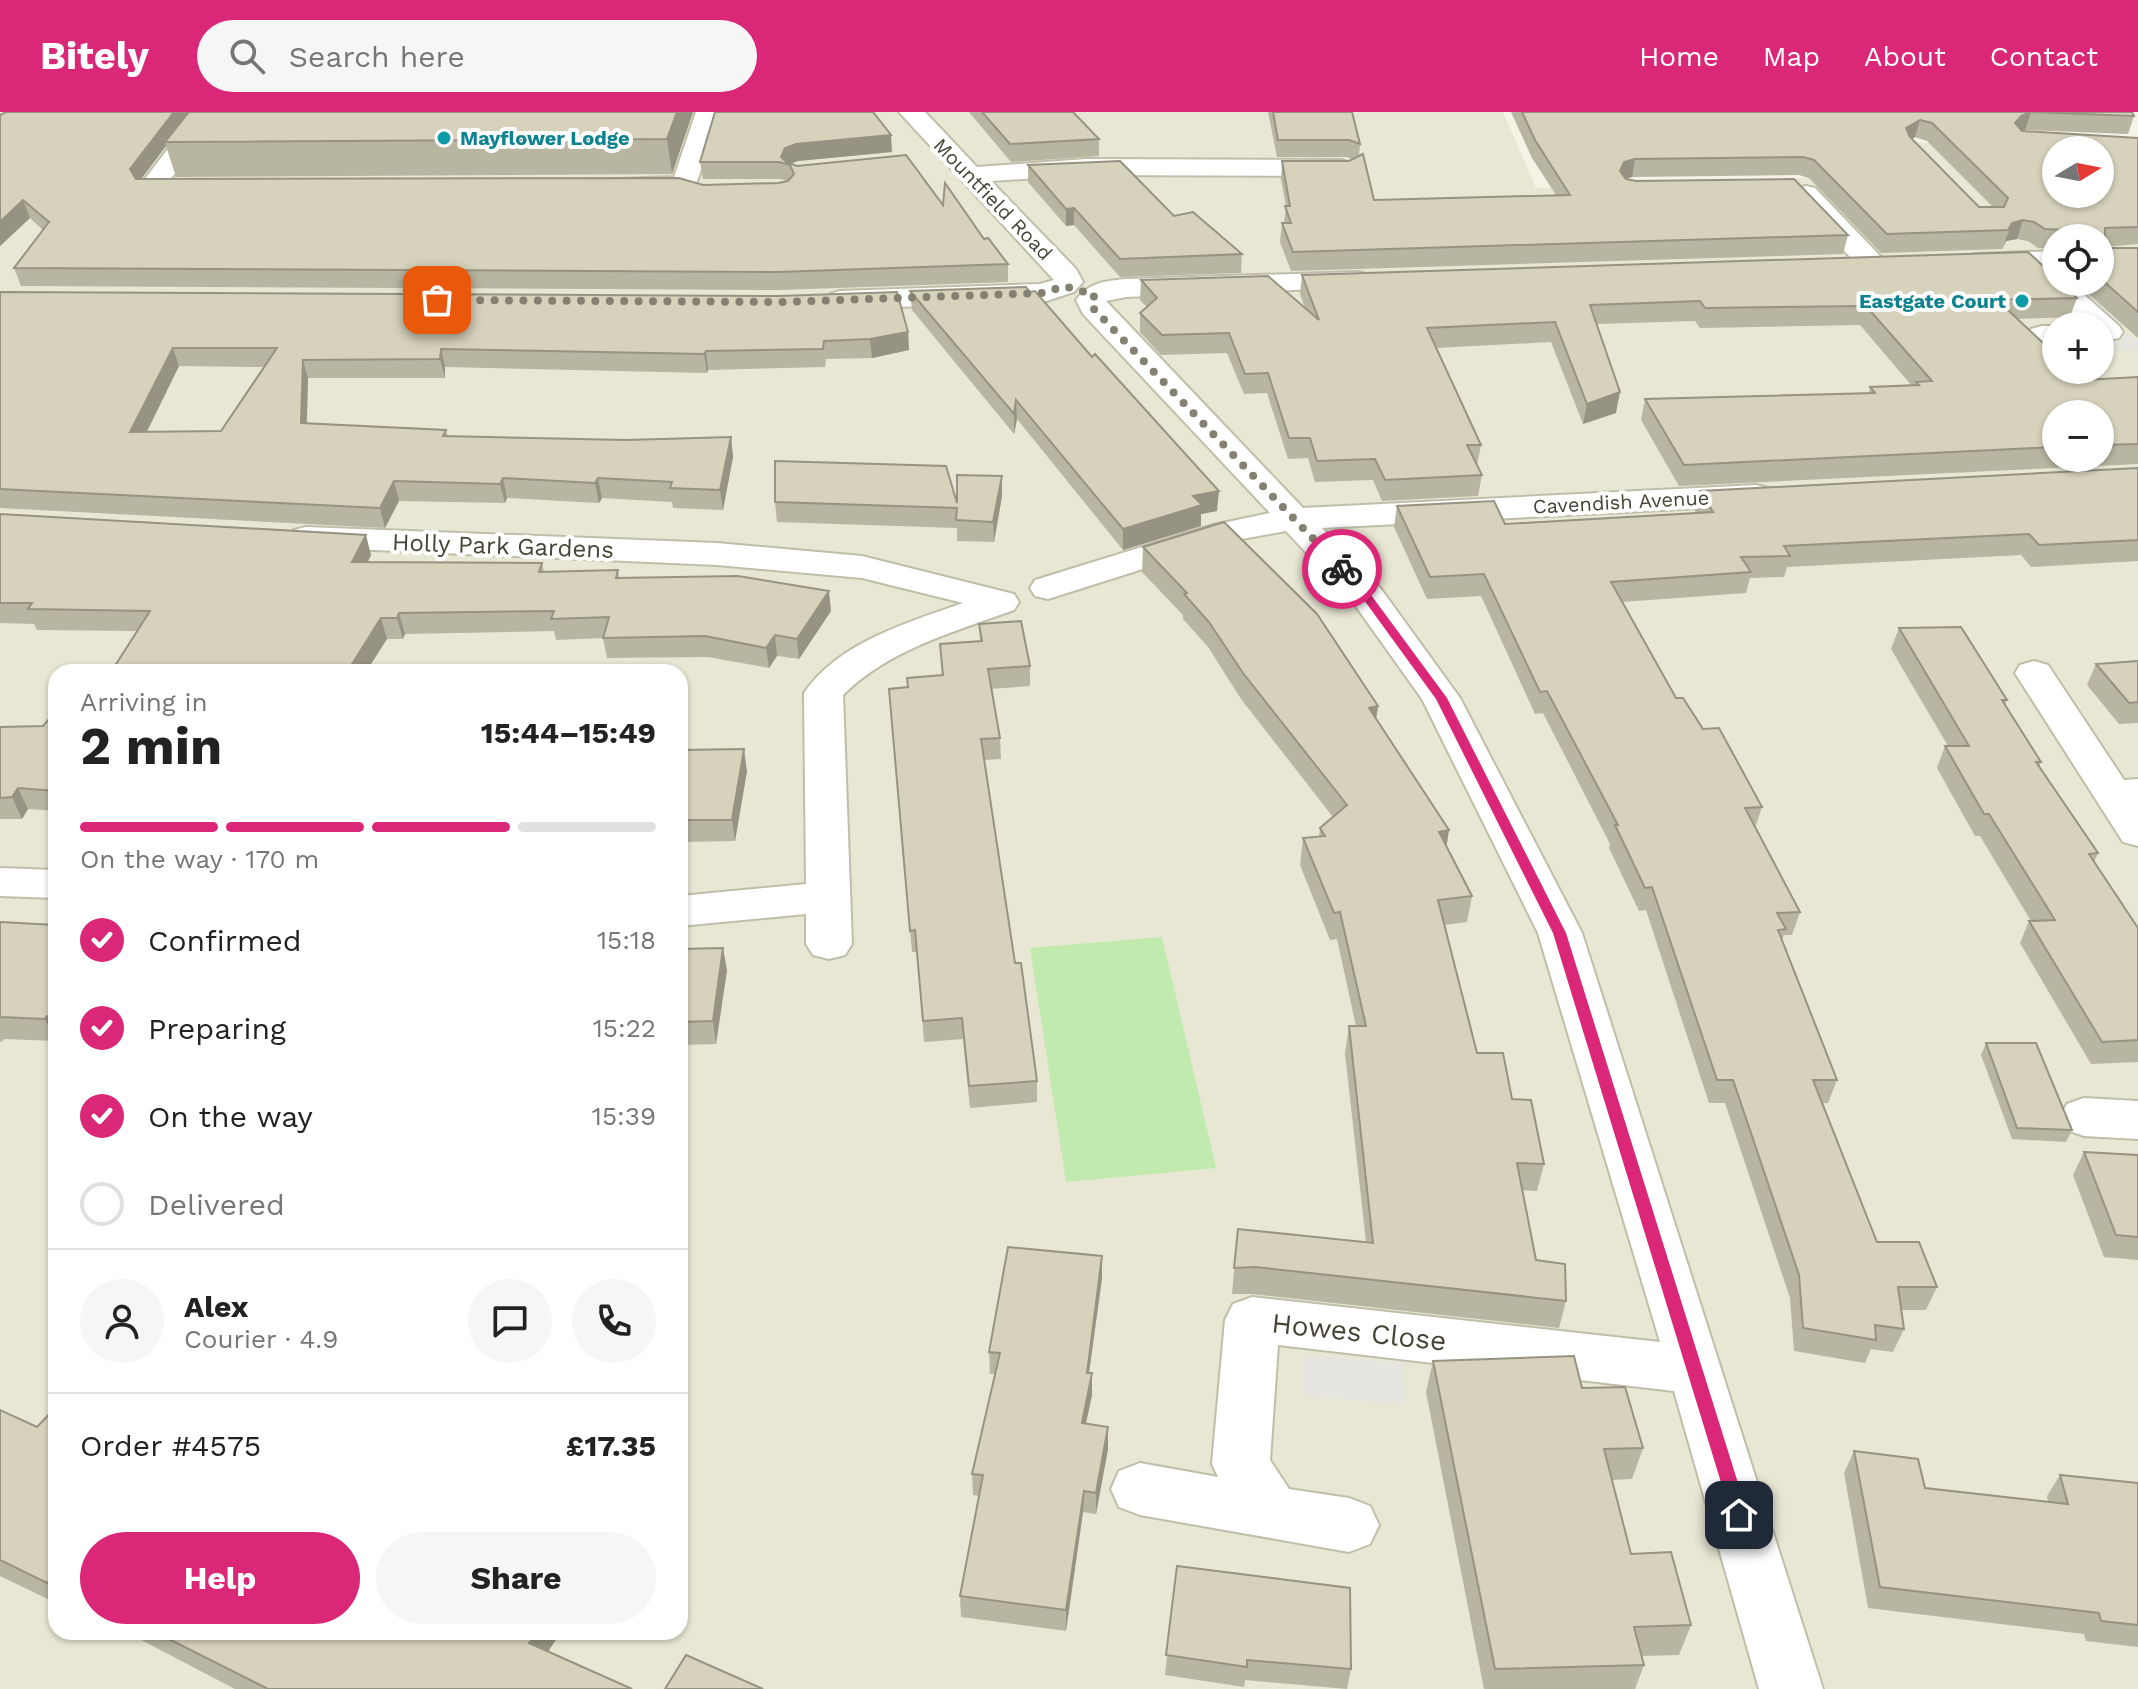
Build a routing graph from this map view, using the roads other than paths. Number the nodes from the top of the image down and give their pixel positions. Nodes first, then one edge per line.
1 (209, 112) edge
2 (708, 112) edge
3 (911, 112) edge
4 (924, 161) dead end
5 (960, 166) junction
6 (1347, 168) edge
7 (1778, 184) edge
8 (608, 185) edge
9 (231, 188) edge
10 (2006, 237) edge
11 (2042, 259) edge
12 (2042, 260) edge
13 (1952, 263) edge
14 (1905, 265) edge
15 (1874, 266) junction
16 (1842, 267) edge
17 (1381, 281) edge
18 (1079, 291) junction
19 (2076, 296) edge
20 (811, 301) edge
21 (2090, 312) edge
22 (1788, 494) edge
23 (1296, 519) junction
24 (266, 535) edge
25 (1048, 588) dead end
26 (2034, 673) dead end
27 (2126, 793) edge
28 (2138, 832) edge
29 (0, 882) edge
30 (48, 884) edge
31 (825, 897) junction
32 (688, 910) edge
33 (829, 944) dead end
34 (2084, 1117) dead end
35 (2138, 1120) edge
36 (1696, 1370) junction
37 (1140, 1489) dead end
38 (1271, 1513) junction
39 (1349, 1525) dead end
40 (1791, 1689) edge

1 - 9 street
2 - 8 street
3 - 5 street, Mountfield Road
4 - 5 street
5 - 6 street
5 - 18 street, Mountfield Road
7 - 15 street
10 - 11 street
12 - 13 street
14 - 15 street
15 - 16 street
17 - 18 street
18 - 20 street
18 - 23 street, Mountfield Road
19 - 21 street
22 - 23 street, Cavendish Avenue
23 - 25 street, Cavendish Avenue
23 - 36 street, Mountfield Road
24 - 31 street, Holly Park Gardens
26 - 27 street
27 - 28 street
29 - 30 street
31 - 32 street
31 - 33 street
34 - 35 street
36 - 38 street, Howes Close
36 - 40 street, Mountfield Road
37 - 38 street
38 - 39 street

